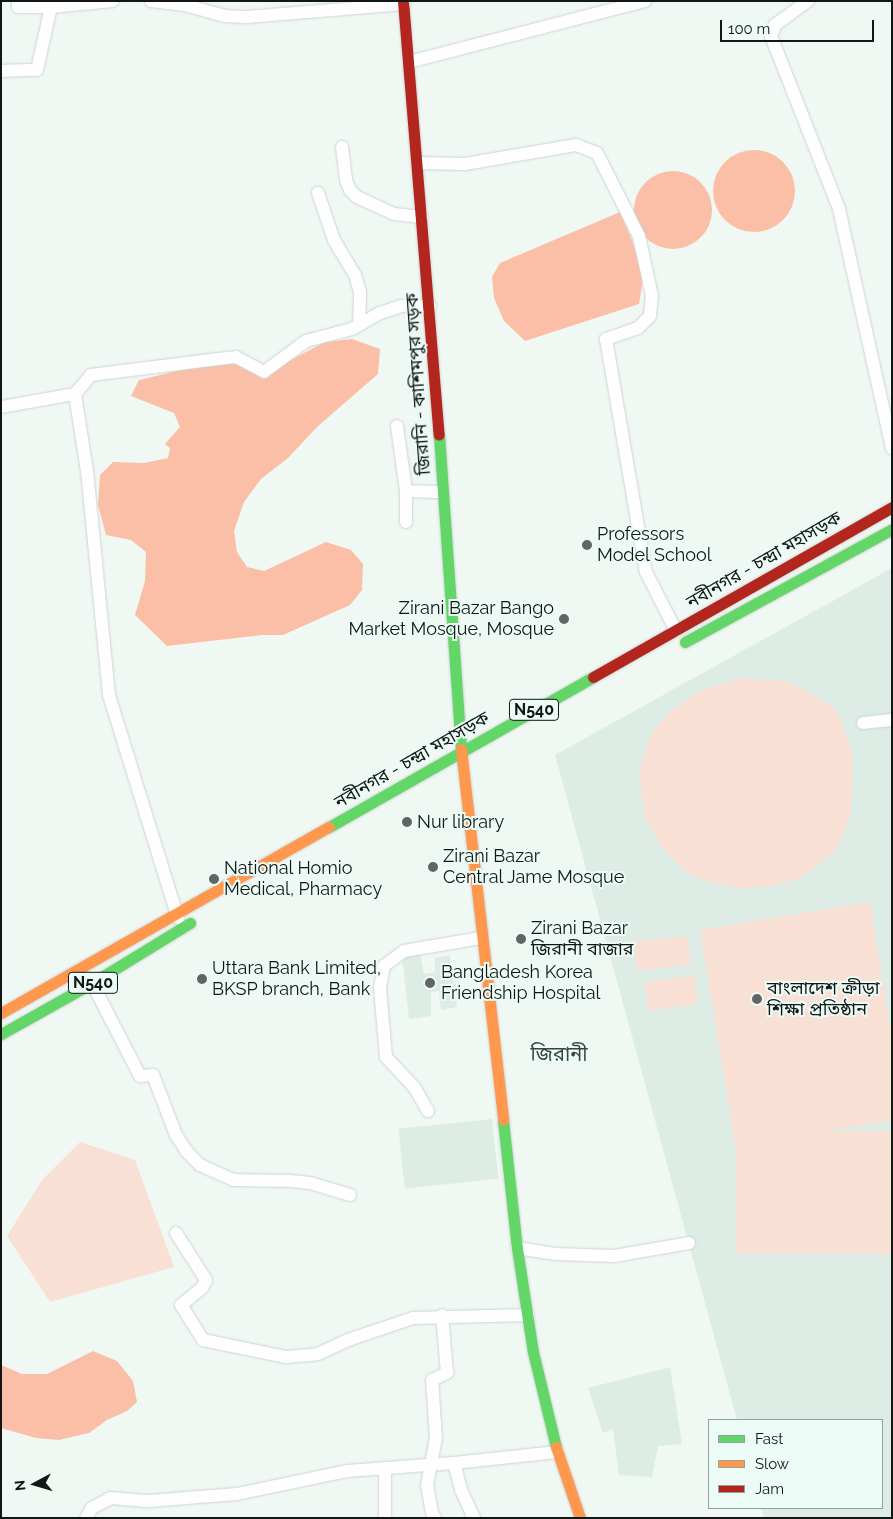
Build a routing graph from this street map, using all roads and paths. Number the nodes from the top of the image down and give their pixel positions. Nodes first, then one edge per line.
1 (18, 1) edge
2 (113, 1) edge
3 (151, 1) edge
4 (645, 1) edge
5 (808, 1) edge
6 (404, 3) edge
7 (51, 4) edge
8 (409, 62) junction
9 (1, 71) edge
10 (342, 147) dead end
11 (417, 163) junction
12 (318, 193) dead end
13 (422, 217) junction
14 (430, 306) junction
15 (359, 324) junction
16 (75, 394) junction
17 (1, 407) edge
18 (397, 426) dead end
19 (892, 448) edge
20 (406, 491) junction
21 (443, 492) junction
22 (892, 507) edge
23 (406, 522) dead end
24 (892, 529) edge
25 (676, 631) junction
26 (676, 648) dead end
27 (892, 720) edge
28 (863, 724) dead end
29 (461, 751) junction
30 (177, 915) junction
31 (199, 918) dead end
32 (182, 928) junction
33 (482, 938) junction
34 (92, 983) junction
35 (1, 1013) edge
36 (1, 1034) edge
37 (428, 1111) dead end
38 (350, 1195) dead end
39 (176, 1233) dead end
40 (689, 1243) dead end
41 (517, 1248) junction
42 (442, 1315) junction
43 (528, 1315) junction
44 (557, 1452) junction
45 (454, 1463) junction
46 (432, 1465) junction
47 (385, 1468) junction
48 (86, 1518) edge
49 (385, 1518) edge
50 (435, 1518) edge
51 (474, 1518) edge
52 (580, 1518) edge

1 - 7 street
2 - 7 street
3 - 6 street
4 - 8 street
5 - 19 street
6 - 8 main road, জিরানি - কাশিমপুর সড়ক
7 - 9 street
8 - 11 main road, জিরানি - কাশিমপুর সড়ক
10 - 13 street
11 - 13 main road, জিরানি - কাশিমপুর সড়ক
11 - 25 street
12 - 15 street
13 - 14 main road, জিরানি - কাশিমপুর সড়ক
14 - 15 street
14 - 21 main road, জিরানি - কাশিমপুর সড়ক
15 - 16 street
16 - 17 street
16 - 30 street
18 - 20 street
20 - 21 street
20 - 23 street
21 - 29 main road, জিরানি - কাশিমপুর সড়ক
22 - 25 main road, নবীনগর - চন্দ্রা মহাসড়ক / N540
24 - 26 main road, নবীনগর - চন্দ্রা মহাসড়ক
25 - 29 main road, নবীনগর - চন্দ্রা মহাসড়ক / N540
27 - 28 street
29 - 30 main road, নবীনগর - চন্দ্রা মহাসড়ক / N540
29 - 33 main road, জিরানি - কাশিমপুর সড়ক
30 - 32 street
30 - 35 main road, নবীনগর - চন্দ্রা মহাসড়ক / N540
31 - 32 main road, N540
32 - 34 main road, N540
33 - 37 street
33 - 41 main road, জিরানি - কাশিমপুর সড়ক
34 - 36 main road, N540
34 - 38 street
39 - 42 street
40 - 41 street
41 - 43 main road, জিরানি - কাশিমপুর সড়ক
42 - 43 street
42 - 46 street
43 - 44 main road, জিরানি - কাশিমপুর সড়ক
44 - 45 street
44 - 52 main road, জিরানি - কাশিমপুর সড়ক
45 - 46 street
45 - 51 street
46 - 47 street
46 - 50 street
47 - 48 street
47 - 49 street

